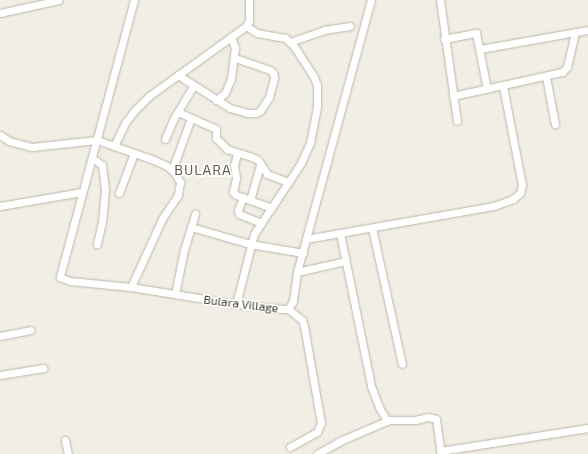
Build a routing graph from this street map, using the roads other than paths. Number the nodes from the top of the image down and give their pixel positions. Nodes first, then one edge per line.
1 (59, 0) edge
2 (134, 0) edge
3 (249, 0) edge
4 (371, 0) edge
5 (440, 0) edge
6 (0, 13) edge
7 (246, 26) junction
8 (350, 26) dead end
9 (588, 30) edge
10 (575, 32) junction
11 (230, 37) junction
12 (444, 39) junction
13 (290, 42) junction
14 (480, 50) junction
15 (235, 58) junction
16 (178, 75) junction
17 (546, 77) junction
18 (194, 86) junction
19 (503, 86) junction
20 (487, 89) junction
21 (453, 96) junction
22 (216, 100) junction
23 (178, 112) junction
24 (191, 118) junction
25 (457, 121) dead end
26 (555, 124) dead end
27 (0, 135) edge
28 (165, 139) dead end
29 (97, 140) junction
30 (114, 146) junction
31 (134, 153) junction
32 (237, 154) junction
33 (92, 158) junction
34 (260, 164) junction
35 (172, 170) junction
36 (288, 182) junction
37 (82, 192) junction
38 (119, 193) dead end
39 (246, 199) junction
40 (0, 206) edge
41 (272, 208) junction
42 (196, 214) dead end
43 (261, 223) junction
44 (191, 227) junction
45 (372, 228) junction
46 (340, 233) junction
47 (306, 239) junction
48 (97, 244) dead end
49 (250, 244) junction
50 (302, 253) junction
51 (345, 261) junction
52 (297, 272) junction
53 (131, 287) junction
54 (175, 294) junction
55 (236, 304) junction
56 (288, 309) junction
57 (30, 330) dead end
58 (0, 336) edge
59 (402, 364) dead end
60 (43, 368) dead end
61 (0, 375) edge
62 (387, 421) junction
63 (588, 428) edge
64 (65, 440) dead end
65 (290, 447) dead end
66 (441, 453) edge
67 (68, 454) edge
68 (317, 454) edge

1 - 6 street
2 - 29 street
3 - 7 street
4 - 47 street, Bulara Village
5 - 12 street
7 - 11 street
7 - 13 street
8 - 13 street
9 - 10 street
10 - 14 street
10 - 17 street
11 - 15 street
11 - 16 street
12 - 14 street
12 - 21 street
13 - 36 street
14 - 20 street
15 - 22 street
15 - 22 street
16 - 18 street
16 - 30 street
17 - 19 street
17 - 26 street
18 - 22 street
18 - 23 street
19 - 20 street
19 - 45 street
20 - 21 street
21 - 25 street
23 - 24 street
23 - 28 street
24 - 32 street
24 - 35 street
27 - 29 street
29 - 30 street
29 - 33 street
30 - 31 street
31 - 35 street
31 - 38 street
32 - 34 street
32 - 39 street
33 - 37 street
33 - 48 street
34 - 36 street
34 - 39 street
35 - 53 street
36 - 41 street
37 - 40 street
37 - 53 street, Bulara Village
39 - 41 street
39 - 43 street
41 - 43 street
42 - 44 street
43 - 49 street
44 - 49 street
44 - 54 street
45 - 46 street
45 - 59 street
46 - 47 street
46 - 51 street
47 - 50 street, Bulara Village
49 - 50 street
49 - 55 street
50 - 52 street, Bulara Village
51 - 52 street
51 - 62 street
52 - 56 street, Bulara Village
53 - 54 street, Bulara Village
54 - 55 street, Bulara Village
55 - 56 street, Bulara Village
56 - 65 street
57 - 58 street
60 - 61 street
62 - 66 street
62 - 68 street
63 - 66 street
64 - 67 street

